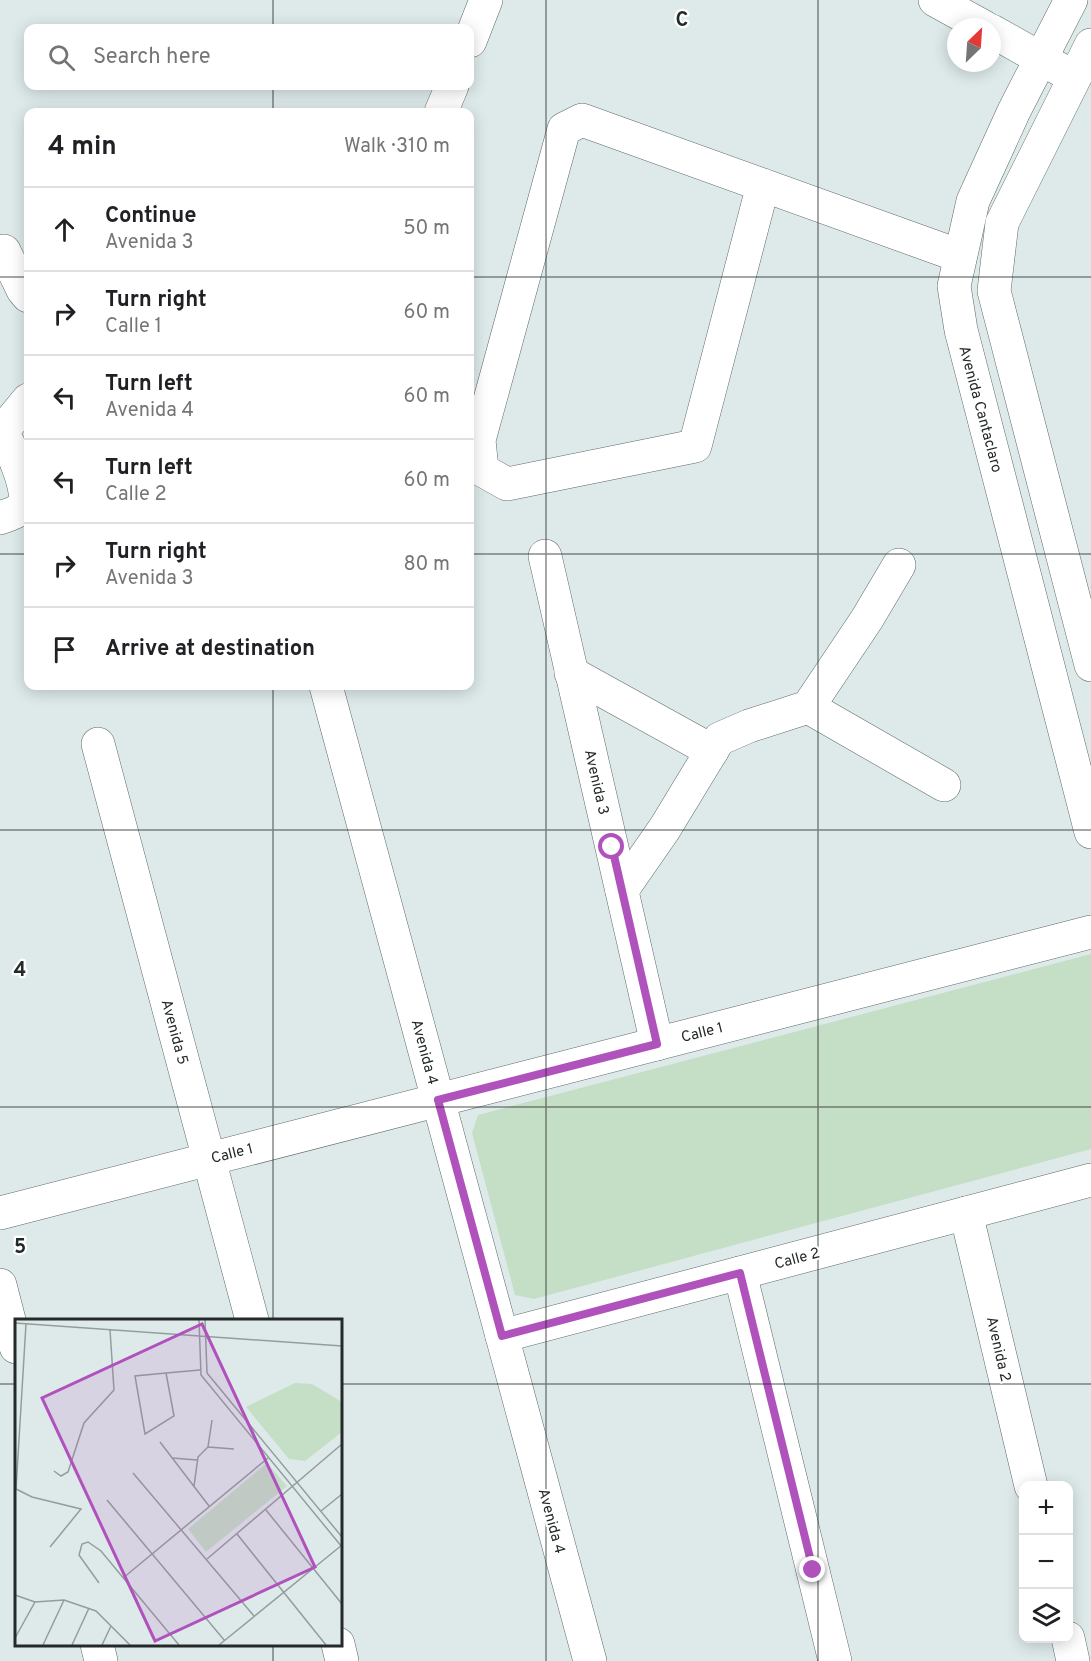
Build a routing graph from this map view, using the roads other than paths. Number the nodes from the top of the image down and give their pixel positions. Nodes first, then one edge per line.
1 (486, 0) edge
2 (935, 0) edge
3 (1071, 0) edge
4 (968, 18) edge
5 (474, 31) edge
6 (1001, 36) edge
7 (1091, 45) edge
8 (1042, 59) junction
9 (1083, 83) edge
10 (450, 90) edge
11 (443, 108) edge
12 (763, 185) junction
13 (4, 251) dead end
14 (960, 256) junction
15 (24, 291) edge
16 (24, 405) edge
17 (1, 432) edge
18 (24, 484) edge
19 (24, 500) edge
20 (0, 518) edge
21 (545, 556) dead end
22 (899, 565) dead end
23 (1091, 665) edge
24 (572, 673) junction
25 (327, 690) edge
26 (808, 707) junction
27 (98, 744) dead end
28 (712, 751) junction
29 (944, 785) dead end
30 (1091, 831) edge
31 (622, 890) junction
32 (1091, 932) edge
33 (657, 1044) junction
34 (438, 1100) junction
35 (209, 1159) junction
36 (1091, 1180) edge
37 (0, 1213) edge
38 (966, 1213) junction
39 (740, 1273) junction
40 (0, 1285) edge
41 (252, 1319) edge
42 (502, 1336) junction
43 (15, 1343) edge
44 (1030, 1481) edge
45 (1069, 1643) edge
46 (97, 1646) edge
47 (338, 1646) edge
48 (101, 1661) edge
49 (342, 1661) edge
50 (590, 1661) edge
51 (835, 1661) edge
52 (1073, 1661) edge

1 - 5 street
2 - 4 street
3 - 8 street, Avenida Cantaclaro
6 - 8 street
7 - 9 street
8 - 9 street
8 - 14 street, Avenida Cantaclaro
9 - 23 street
10 - 11 street
12 - 12 street
12 - 14 street
13 - 15 street
14 - 30 street, Avenida Cantaclaro
16 - 17 street
17 - 18 street
19 - 20 street
21 - 24 street, Avenida 3
22 - 26 street
24 - 28 street
24 - 31 street, Avenida 3
25 - 34 street, Avenida 4
26 - 28 street
26 - 29 street
27 - 35 street, Avenida 5
28 - 31 street
31 - 33 street, Avenida 3
32 - 33 street, Calle 1
33 - 34 street, Calle 1
34 - 35 street, Calle 1
34 - 42 street, Avenida 4
35 - 37 street, Calle 1
35 - 41 street, Avenida 5
36 - 38 street, Calle 2
38 - 39 street, Calle 2
38 - 44 street, Avenida 2
39 - 42 street, Calle 2
39 - 51 street
40 - 43 street
42 - 50 street, Avenida 4
45 - 52 street
46 - 48 street
47 - 49 street

